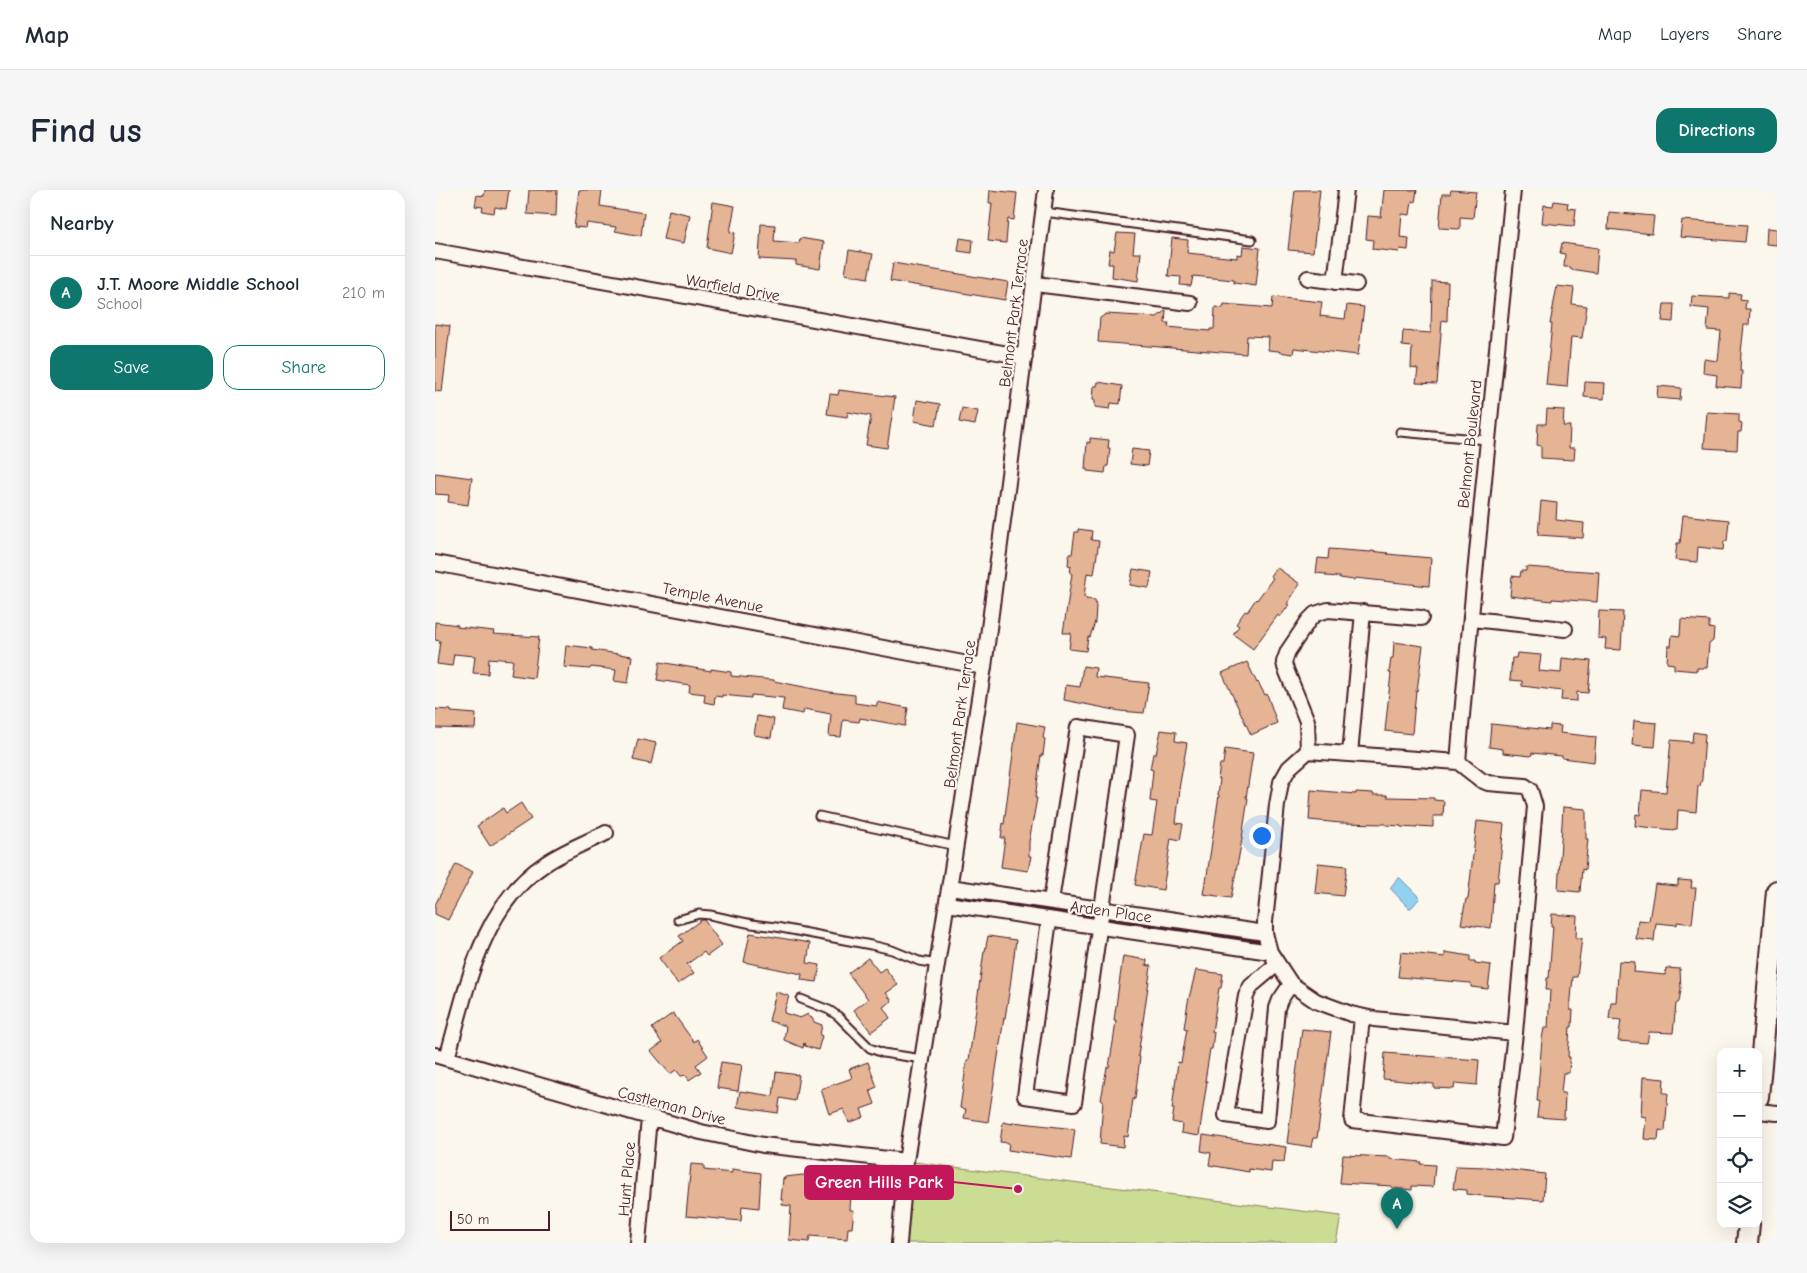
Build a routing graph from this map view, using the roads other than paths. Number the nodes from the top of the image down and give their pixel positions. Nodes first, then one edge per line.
1 (1046, 190) edge
2 (1345, 190) edge
3 (1513, 190) edge
4 (1044, 212) junction
5 (1252, 240) dead end
6 (435, 251) edge
7 (1308, 278) dead end
8 (1335, 282) junction
9 (1035, 284) junction
10 (1356, 284) dead end
11 (1190, 304) dead end
12 (1025, 357) junction
13 (1400, 432) dead end
14 (1487, 440) junction
15 (435, 563) edge
16 (1363, 612) junction
17 (1421, 618) dead end
18 (1472, 620) junction
19 (1565, 629) dead end
20 (984, 667) junction
21 (1308, 751) junction
22 (1350, 754) junction
23 (1458, 762) junction
24 (819, 816) dead end
25 (606, 833) dead end
26 (957, 846) junction
27 (950, 887) junction
28 (1777, 891) edge
29 (1051, 901) junction
30 (947, 904) junction
31 (1102, 909) junction
32 (678, 920) dead end
33 (1049, 920) junction
34 (1099, 927) junction
35 (1265, 933) junction
36 (1270, 952) junction
37 (937, 964) junction
38 (1277, 964) junction
39 (1291, 984) junction
40 (801, 999) dead end
41 (1362, 1017) junction
42 (1515, 1033) junction
43 (441, 1057) edge
44 (923, 1059) junction
45 (1758, 1093) edge
46 (1762, 1111) edge
47 (1777, 1113) edge
48 (649, 1118) junction
49 (906, 1161) junction
50 (1749, 1228) edge
51 (638, 1243) edge
52 (899, 1243) edge
53 (1747, 1243) edge

1 - 4 street, Belmont Park Terrace
2 - 8 street
3 - 14 street, Belmont Boulevard
4 - 5 lane
4 - 9 street, Belmont Park Terrace
6 - 12 street, Warfield Drive
7 - 8 street
8 - 10 street
9 - 11 street
9 - 12 street, Belmont Park Terrace
12 - 20 street, Belmont Park Terrace
13 - 14 lane
14 - 18 street, Belmont Boulevard
15 - 20 street, Temple Avenue
16 - 17 street
16 - 21 street
16 - 22 street
18 - 19 street
18 - 23 street, Belmont Boulevard
20 - 26 street, Belmont Park Terrace
21 - 22 street
21 - 35 street
22 - 23 street
23 - 42 street
24 - 26 lane
25 - 43 street
26 - 27 street, Belmont Park Terrace
27 - 29 street, Arden Place
27 - 30 street, Belmont Park Terrace
28 - 45 main road
29 - 31 street, Arden Place
29 - 31 street
30 - 33 street, Arden Place
30 - 37 street, Belmont Park Terrace
31 - 34 street
31 - 35 street, Arden Place
32 - 37 lane
33 - 34 street, Arden Place
33 - 34 street
34 - 36 street, Arden Place
35 - 36 street
36 - 38 street
37 - 44 street, Belmont Park Terrace
38 - 39 street
38 - 39 street
39 - 41 street
40 - 44 lane
41 - 42 street
41 - 42 street
43 - 48 street, Castleman Drive
44 - 49 street, Belmont Park Terrace
46 - 47 street
48 - 49 street, Castleman Drive
48 - 51 street, Hunt Place
49 - 52 street, Belmont Park Terrace
50 - 53 main road

